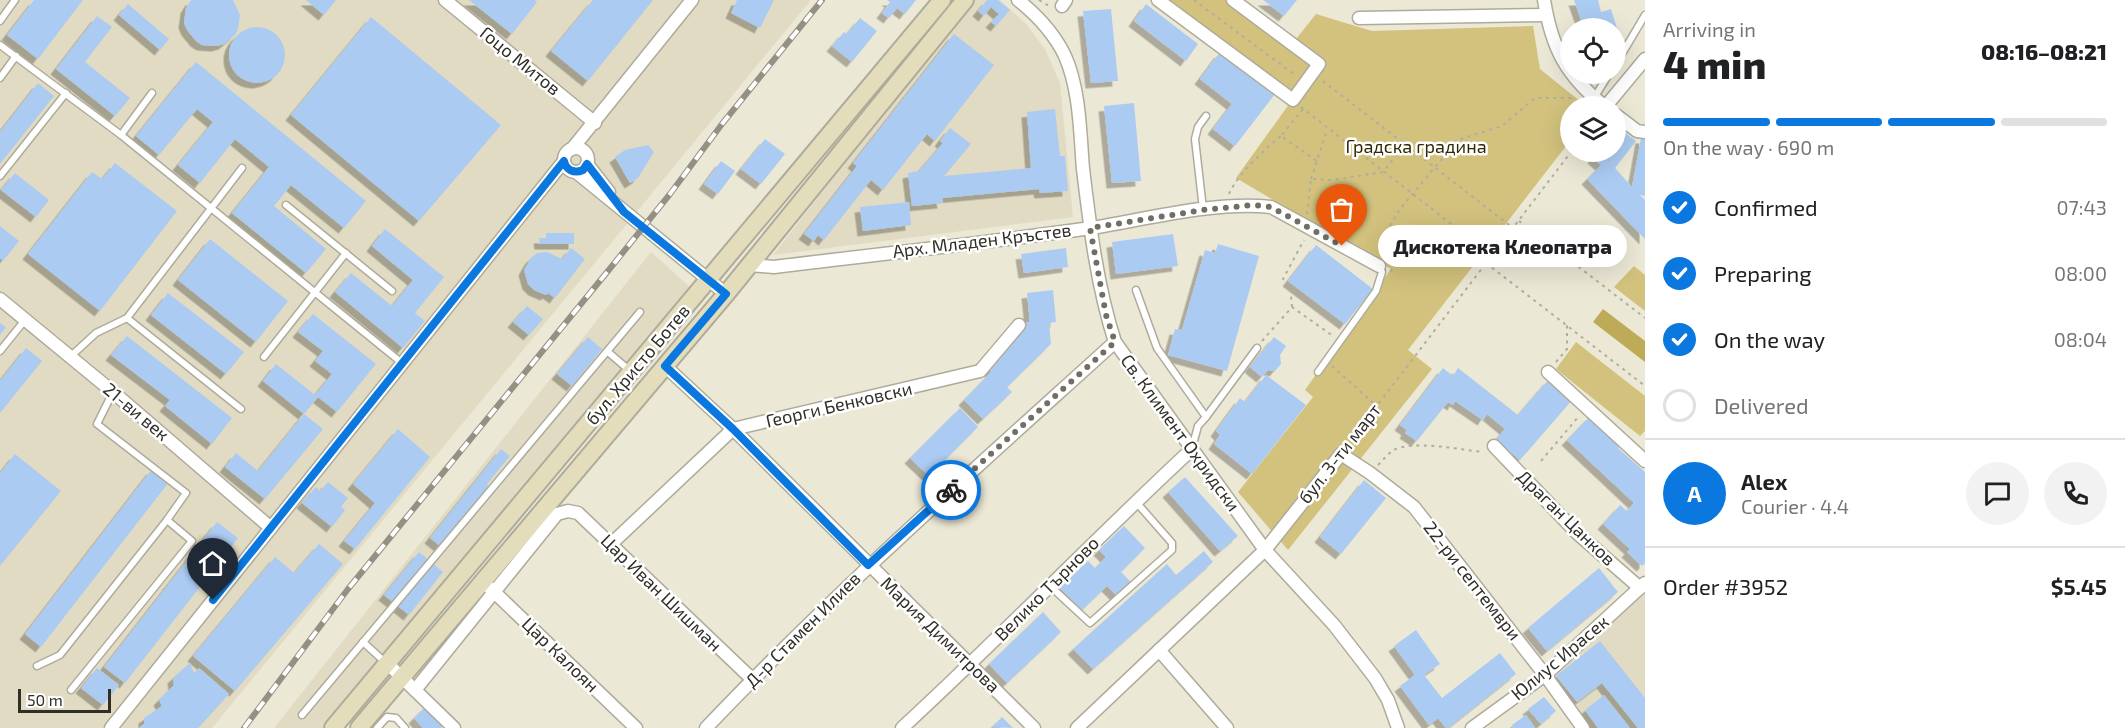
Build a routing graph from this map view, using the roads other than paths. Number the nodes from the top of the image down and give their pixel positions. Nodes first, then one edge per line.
1 (15, 0) edge
2 (445, 0) edge
3 (692, 0) edge
4 (942, 0) edge
5 (965, 0) edge
6 (1018, 0) edge
7 (1158, 0) edge
8 (1233, 0) edge
9 (1544, 0) edge
10 (1546, 15) junction
11 (1645, 15) edge
12 (1359, 18) dead end
13 (0, 21) edge
14 (0, 45) edge
15 (1626, 47) edge
16 (16, 56) junction
17 (1645, 60) edge
18 (0, 78) edge
19 (66, 93) junction
20 (152, 93) dead end
21 (1592, 96) edge
22 (1614, 96) edge
23 (1206, 116) dead end
24 (1626, 122) edge
25 (595, 123) junction
26 (1645, 132) edge
27 (121, 135) junction
28 (572, 149) junction
29 (587, 161) junction
30 (242, 168) dead end
31 (570, 168) junction
32 (0, 176) edge
33 (286, 205) dead end
34 (210, 208) junction
35 (1203, 210) junction
36 (624, 212) junction
37 (1090, 228) junction
38 (346, 253) junction
39 (750, 265) junction
40 (1379, 266) joint
41 (709, 281) junction
42 (1136, 290) dead end
43 (392, 291) dead end
44 (315, 292) junction
45 (726, 294) junction
46 (0, 299) edge
47 (640, 312) dead end
48 (127, 318) junction
49 (25, 320) junction
50 (1019, 324) dead end
51 (1115, 342) junction
52 (1257, 348) road end
53 (0, 351) edge
54 (608, 351) junction
55 (70, 357) junction
56 (264, 357) dead end
57 (402, 363) junction
58 (665, 366) junction
59 (632, 372) junction
60 (1318, 372) dead end
61 (1548, 372) road end
62 (113, 392) junction
63 (241, 409) dead end
64 (1206, 417) junction
65 (733, 429) junction
66 (1192, 449) junction
67 (1497, 450) road end
68 (1341, 454) joint
69 (1645, 461) edge
70 (1136, 501) junction
71 (167, 520) junction
72 (271, 528) junction
73 (610, 545) junction
74 (1265, 550) junction
75 (868, 565) junction
76 (1050, 586) junction
77 (1642, 586) edge
78 (489, 587) junction
79 (363, 642) junction
80 (1160, 650) junction
81 (387, 663) junction
82 (971, 664) junction
83 (37, 666) dead end
84 (1545, 675) junction
85 (402, 677) junction
86 (752, 679) junction
87 (71, 690) dead end
88 (415, 690) junction
89 (302, 715) dead end
90 (111, 728) edge
91 (333, 728) edge
92 (359, 728) edge
93 (377, 728) edge
94 (405, 728) edge
95 (454, 728) edge
96 (636, 728) edge
97 (706, 728) edge
98 (902, 728) edge
99 (1034, 728) edge
100 (1077, 728) edge
101 (1227, 728) edge
102 (1398, 728) edge
103 (1472, 728) edge
104 (1583, 728) edge

1 - 13 lane
2 - 25 street, Гоцо Митов
3 - 25 street
4 - 41 main road, бул. Христо Ботев
5 - 39 main road, бул. Христо Ботев
6 - 37 street, Св. Климент Охридски
7 - 8 street
9 - 10 street
10 - 12 street
10 - 21 street
11 - 15 lane
14 - 16 lane
16 - 18 lane
16 - 19 lane
17 - 22 street
19 - 27 lane
19 - 32 lane
20 - 27 lane
23 - 35 lane
24 - 26 street
25 - 28 street
25 - 29 street
27 - 34 lane
28 - 29 street
28 - 31 street
29 - 31 street
29 - 36 street
30 - 34 lane
31 - 36 street
31 - 57 street
33 - 38 lane
34 - 44 lane
34 - 48 lane
35 - 37 street, Арх. Младен Кръстев
35 - 40 street, Арх. Младен Кръстев
36 - 41 street
37 - 39 street, Арх. Младен Кръстев
37 - 51 street, Св. Климент Охридски
38 - 43 lane
38 - 44 lane
39 - 45 main road, бул. Христо Ботев
40 - 60 lane
41 - 45 street
41 - 59 main road, бул. Христо Ботев
42 - 64 lane
44 - 56 lane
44 - 57 lane
45 - 58 main road, бул. Христо Ботев
46 - 49 street, 21-ви век
47 - 54 lane
48 - 55 lane
48 - 63 lane
49 - 53 lane
49 - 55 street, 21-ви век
50 - 65 street, Георги Бенковски
51 - 66 street, Св. Климент Охридски
51 - 75 street, Д-р Стамен Илиев
52 - 64 lane
54 - 59 lane
54 - 79 lane
55 - 62 street, 21-ви век
57 - 72 street
58 - 65 street, Мария Димитрова
58 - 78 main road, бул. Христо Ботев
59 - 81 main road, бул. Христо Ботев
61 - 69 street
62 - 71 lane
62 - 72 street, 21-ви век
64 - 66 lane
65 - 73 street
65 - 75 street, Мария Димитрова
66 - 70 street, Велико Търново
66 - 74 street, Св. Климент Охридски
67 - 77 street, Драган Цанков
68 - 74 street, бул. 3-ти март
68 - 84 street, 22-ри септември
70 - 76 street, Велико Търново
70 - 76 lane
71 - 83 lane
71 - 87 lane
72 - 90 street
73 - 78 street, Цар Иван Шишман
73 - 86 street, Цар Иван Шишман
74 - 80 street, бул. 3-ти март
74 - 102 street, Св. Климент Охридски
75 - 82 street, Мария Димитрова
75 - 86 street, Д-р Стамен Илиев
76 - 82 street, Велико Търново
77 - 84 street, Юлиус Ирасек
78 - 85 main road, бул. Христо Ботев
78 - 88 street
78 - 96 street, Цар Калоян
79 - 81 lane
79 - 89 lane
80 - 100 street, бул. 3-ти март
80 - 101 street
81 - 85 street
81 - 91 main road, бул. Христо Ботев
82 - 98 street, Велико Търново
82 - 99 street, Мария Димитрова
84 - 103 street, Юлиус Ирасек
84 - 104 street, 22-ри септември
85 - 88 street
85 - 92 main road, бул. Христо Ботев
86 - 97 street, Д-р Стамен Илиев
88 - 95 street
93 - 94 lane

